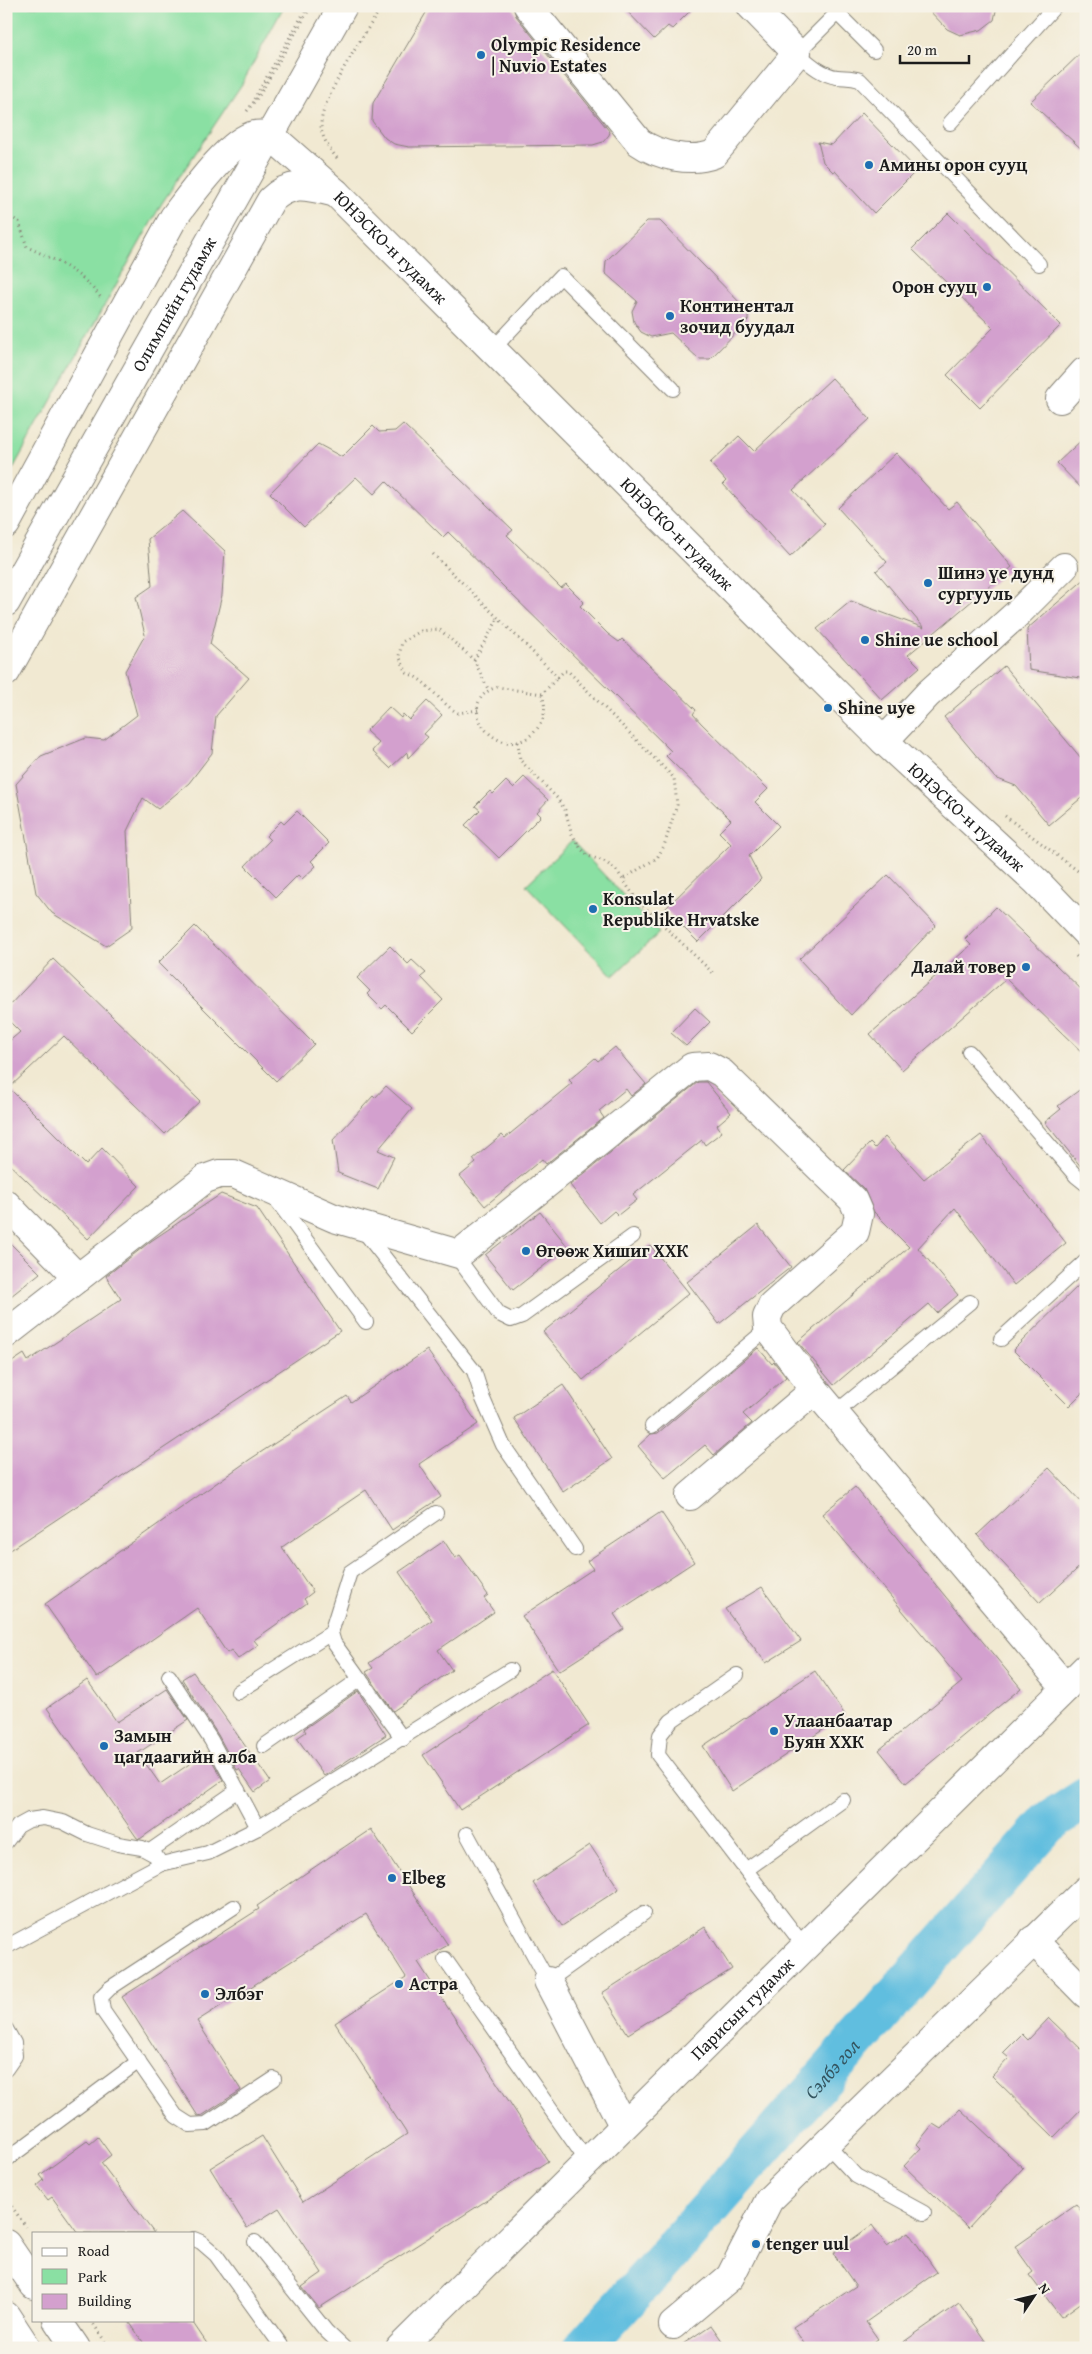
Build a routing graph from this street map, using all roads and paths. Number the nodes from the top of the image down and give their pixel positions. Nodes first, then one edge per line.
1 (308, 6) edge
2 (343, 6) edge
3 (382, 6) edge
4 (528, 6) edge
5 (751, 6) edge
6 (1055, 6) edge
7 (874, 50) dead end
8 (797, 53) junction
9 (244, 112) dead end
10 (322, 116) dead end
11 (950, 123) dead end
12 (270, 135) junction
13 (336, 193) junction
14 (6, 214) edge
15 (1039, 264) dead end
16 (105, 302) dead end
17 (493, 349) junction
18 (1086, 374) edge
19 (673, 389) dead end
20 (1060, 399) dead end
21 (6, 524) edge
22 (433, 554) dead end
23 (1064, 568) dead end
24 (6, 602) edge
25 (498, 619) junction
26 (474, 660) junction
27 (6, 672) edge
28 (558, 677) junction
29 (489, 691) junction
30 (542, 694) junction
31 (478, 710) junction
32 (884, 741) junction
33 (518, 742) junction
34 (623, 879) junction
35 (1079, 943) edge
36 (1086, 967) edge
37 (714, 974) dead end
38 (969, 1052) dead end
39 (1086, 1184) edge
40 (271, 1191) junction
41 (6, 1204) edge
42 (360, 1226) junction
43 (633, 1236) dead end
44 (454, 1253) junction
45 (1086, 1261) edge
46 (78, 1278) junction
47 (970, 1302) dead end
48 (366, 1322) dead end
49 (768, 1328) junction
50 (6, 1334) edge
51 (1001, 1339) dead end
52 (815, 1390) junction
53 (835, 1414) junction
54 (652, 1426) dead end
55 (690, 1496) dead end
56 (436, 1513) dead end
57 (575, 1549) dead end
58 (331, 1633) junction
59 (1086, 1668) edge
60 (510, 1670) dead end
61 (737, 1675) dead end
62 (169, 1676) dead end
63 (360, 1679) junction
64 (1066, 1688) junction
65 (238, 1692) dead end
66 (403, 1739) junction
67 (264, 1746) dead end
68 (238, 1790) junction
69 (843, 1800) dead end
70 (258, 1828) junction
71 (467, 1834) dead end
72 (6, 1842) edge
73 (150, 1851) junction
74 (161, 1864) junction
75 (746, 1870) junction
76 (1086, 1890) edge
77 (234, 1908) dead end
78 (644, 1913) dead end
79 (1034, 1940) junction
80 (6, 1946) edge
81 (804, 1946) junction
82 (445, 1959) dead end
83 (548, 1981) junction
84 (1086, 1994) edge
85 (6, 2029) edge
86 (138, 2062) junction
87 (6, 2069) edge
88 (274, 2079) dead end
89 (623, 2125) junction
90 (826, 2144) junction
91 (6, 2160) edge
92 (587, 2161) junction
93 (6, 2198) edge
94 (924, 2213) dead end
95 (17, 2237) edge
96 (195, 2239) edge
97 (255, 2242) dead end
98 (32, 2279) edge
99 (6, 2316) edge
100 (59, 2322) edge
101 (92, 2322) edge
102 (673, 2326) dead end
103 (28, 2348) edge
104 (76, 2348) edge
105 (109, 2348) edge
106 (283, 2348) edge
107 (344, 2348) edge
108 (400, 2348) edge

1 - 9 path
2 - 12 street, Олимпийн гудамж
3 - 10 path
4 - 8 street
5 - 8 street
6 - 11 lane
7 - 8 lane
8 - 15 lane
12 - 13 street, ЮНЭСКО-н гудамж
12 - 21 street
12 - 24 street, Олимпийн гудамж
13 - 17 street, ЮНЭСКО-н гудамж
13 - 27 street
14 - 16 path
17 - 19 lane
17 - 32 street, ЮНЭСКО-н гудамж
18 - 20 street
22 - 25 path
23 - 32 street
25 - 26 path
25 - 28 path
26 - 29 path
26 - 31 path
28 - 30 path
28 - 34 path
29 - 30 path
29 - 31 path
30 - 33 path
31 - 33 path
32 - 35 street, ЮНЭСКО-н гудамж
33 - 34 path
34 - 37 path
35 - 36 path
38 - 39 lane
40 - 42 street
40 - 46 street
40 - 48 lane
41 - 46 street
42 - 44 street
42 - 57 lane
43 - 44 lane
44 - 49 street
45 - 51 lane
46 - 50 street
47 - 53 lane
49 - 52 street
49 - 54 lane
52 - 53 street
52 - 55 street
53 - 64 street
56 - 58 lane
58 - 63 lane
58 - 65 lane
59 - 64 street, Парисын гудамж
60 - 66 lane
61 - 75 lane
62 - 68 lane
63 - 66 lane
63 - 67 lane
64 - 81 street, Парисын гудамж
66 - 70 lane
68 - 70 lane
68 - 73 lane
69 - 75 lane
70 - 74 lane
71 - 83 lane
72 - 73 lane
73 - 74 lane
74 - 80 lane
75 - 81 lane
76 - 79 street
77 - 86 lane
78 - 83 lane
79 - 84 street
79 - 90 street
81 - 89 street, Парисын гудамж
82 - 92 lane
83 - 89 street
85 - 87 lane
86 - 88 lane
86 - 91 lane
89 - 92 street, Парисын гудамж
90 - 94 lane
90 - 102 street
92 - 108 street, Парисын гудамж
93 - 95 path
95 - 98 street
96 - 106 lane
97 - 107 lane
99 - 103 street
100 - 104 street
101 - 105 path

